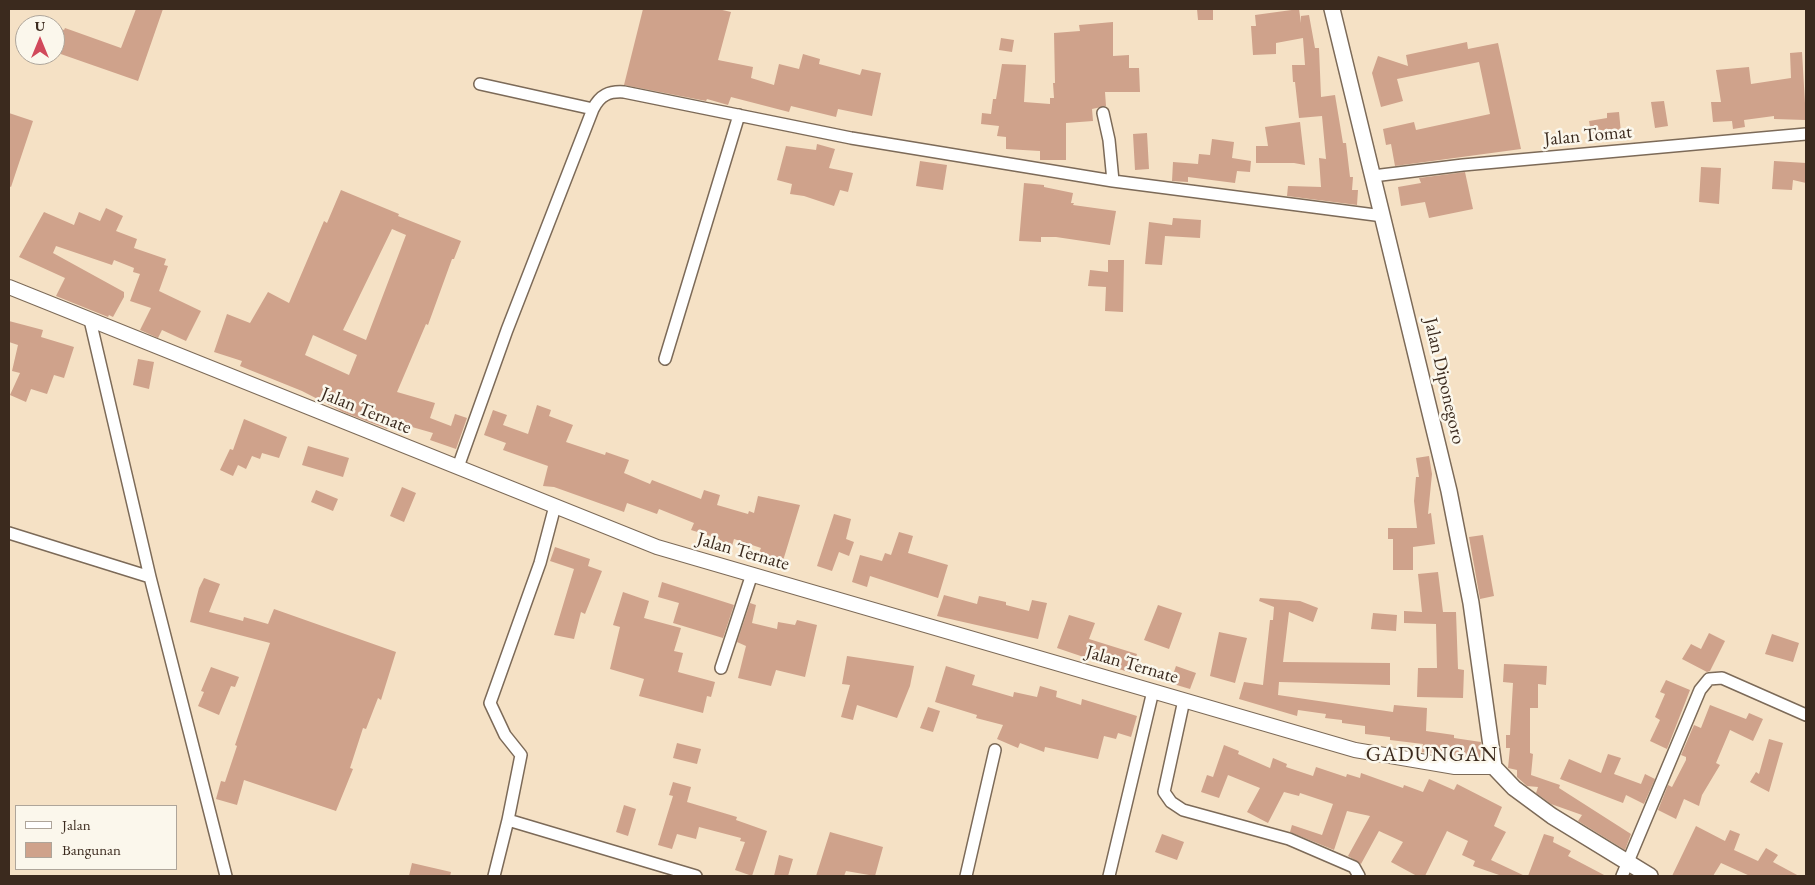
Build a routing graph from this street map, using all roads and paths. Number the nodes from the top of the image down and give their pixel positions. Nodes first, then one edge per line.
1 (1332, 9) edge
2 (480, 84) dead end
3 (593, 109) junction
4 (1103, 113) dead end
5 (738, 115) junction
6 (1806, 134) edge
7 (1373, 176) junction
8 (1113, 181) junction
9 (1383, 216) junction
10 (9, 287) edge
11 (90, 320) junction
12 (665, 358) dead end
13 (458, 467) junction
14 (555, 506) junction
15 (9, 533) edge
16 (752, 574) junction
17 (150, 577) junction
18 (721, 668) dead end
19 (1152, 691) junction
20 (1184, 700) junction
21 (1806, 715) edge
22 (995, 750) dead end
23 (1494, 767) junction
24 (508, 820) junction
25 (1625, 870) edge
26 (226, 876) edge
27 (494, 876) edge
28 (696, 876) edge
29 (966, 876) edge
30 (1109, 876) edge
31 (1359, 876) edge
32 (1650, 876) edge

1 - 7 main road, Jalan Diponegoro
2 - 3 street
3 - 5 street
3 - 13 street
4 - 8 street
5 - 8 street
5 - 12 street
6 - 7 street, Jalan Tomat
7 - 9 main road, Jalan Diponegoro
8 - 9 street
9 - 23 main road, Jalan Diponegoro
10 - 11 street, Jalan Ternate
11 - 13 street, Jalan Ternate
11 - 17 street
13 - 14 street, Jalan Ternate
14 - 16 street, Jalan Ternate
14 - 24 street
15 - 17 street
16 - 18 street
16 - 19 street, Jalan Ternate
17 - 26 street
19 - 20 street, Jalan Ternate
19 - 30 street
20 - 23 street, Jalan Ternate
20 - 31 street
21 - 25 street
22 - 29 street
23 - 25 main road
24 - 27 street
24 - 28 street
25 - 32 main road

